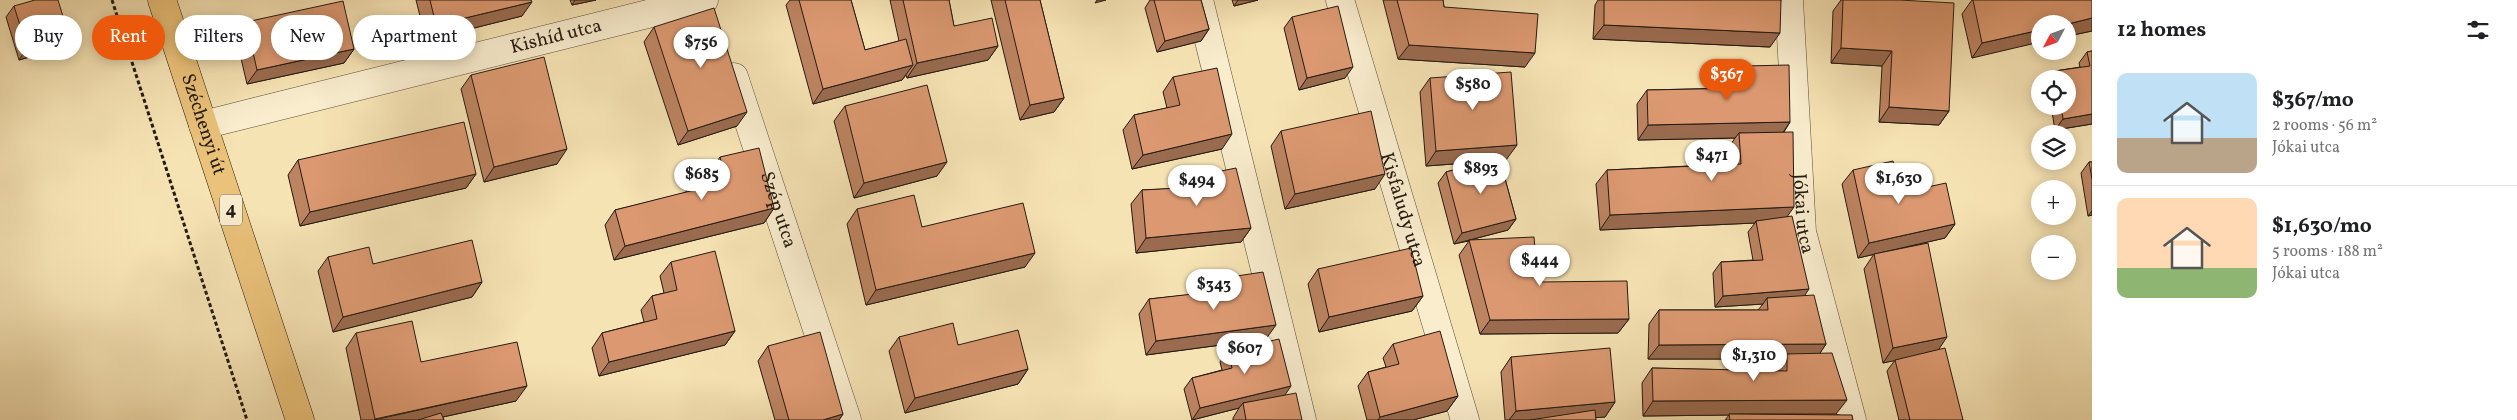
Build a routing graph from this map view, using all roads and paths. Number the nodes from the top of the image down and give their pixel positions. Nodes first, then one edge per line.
1 (112, 0) edge
2 (162, 0) edge
3 (1198, 0) edge
4 (1340, 0) edge
5 (1789, 0) edge
6 (709, 6) edge
7 (727, 56) edge
8 (203, 125) junction
9 (247, 420) edge
10 (300, 420) edge
11 (847, 420) edge
12 (1302, 420) edge
13 (1465, 420) edge
14 (1852, 420) edge

1 - 9 path
2 - 8 main road, Széchenyi út / 4
3 - 12 street
4 - 13 street, Kisfaludy utca
5 - 14 street, Jókai utca
6 - 8 street, Kishíd utca
7 - 11 street, Szép utca
8 - 10 main road, Széchenyi út / 4

